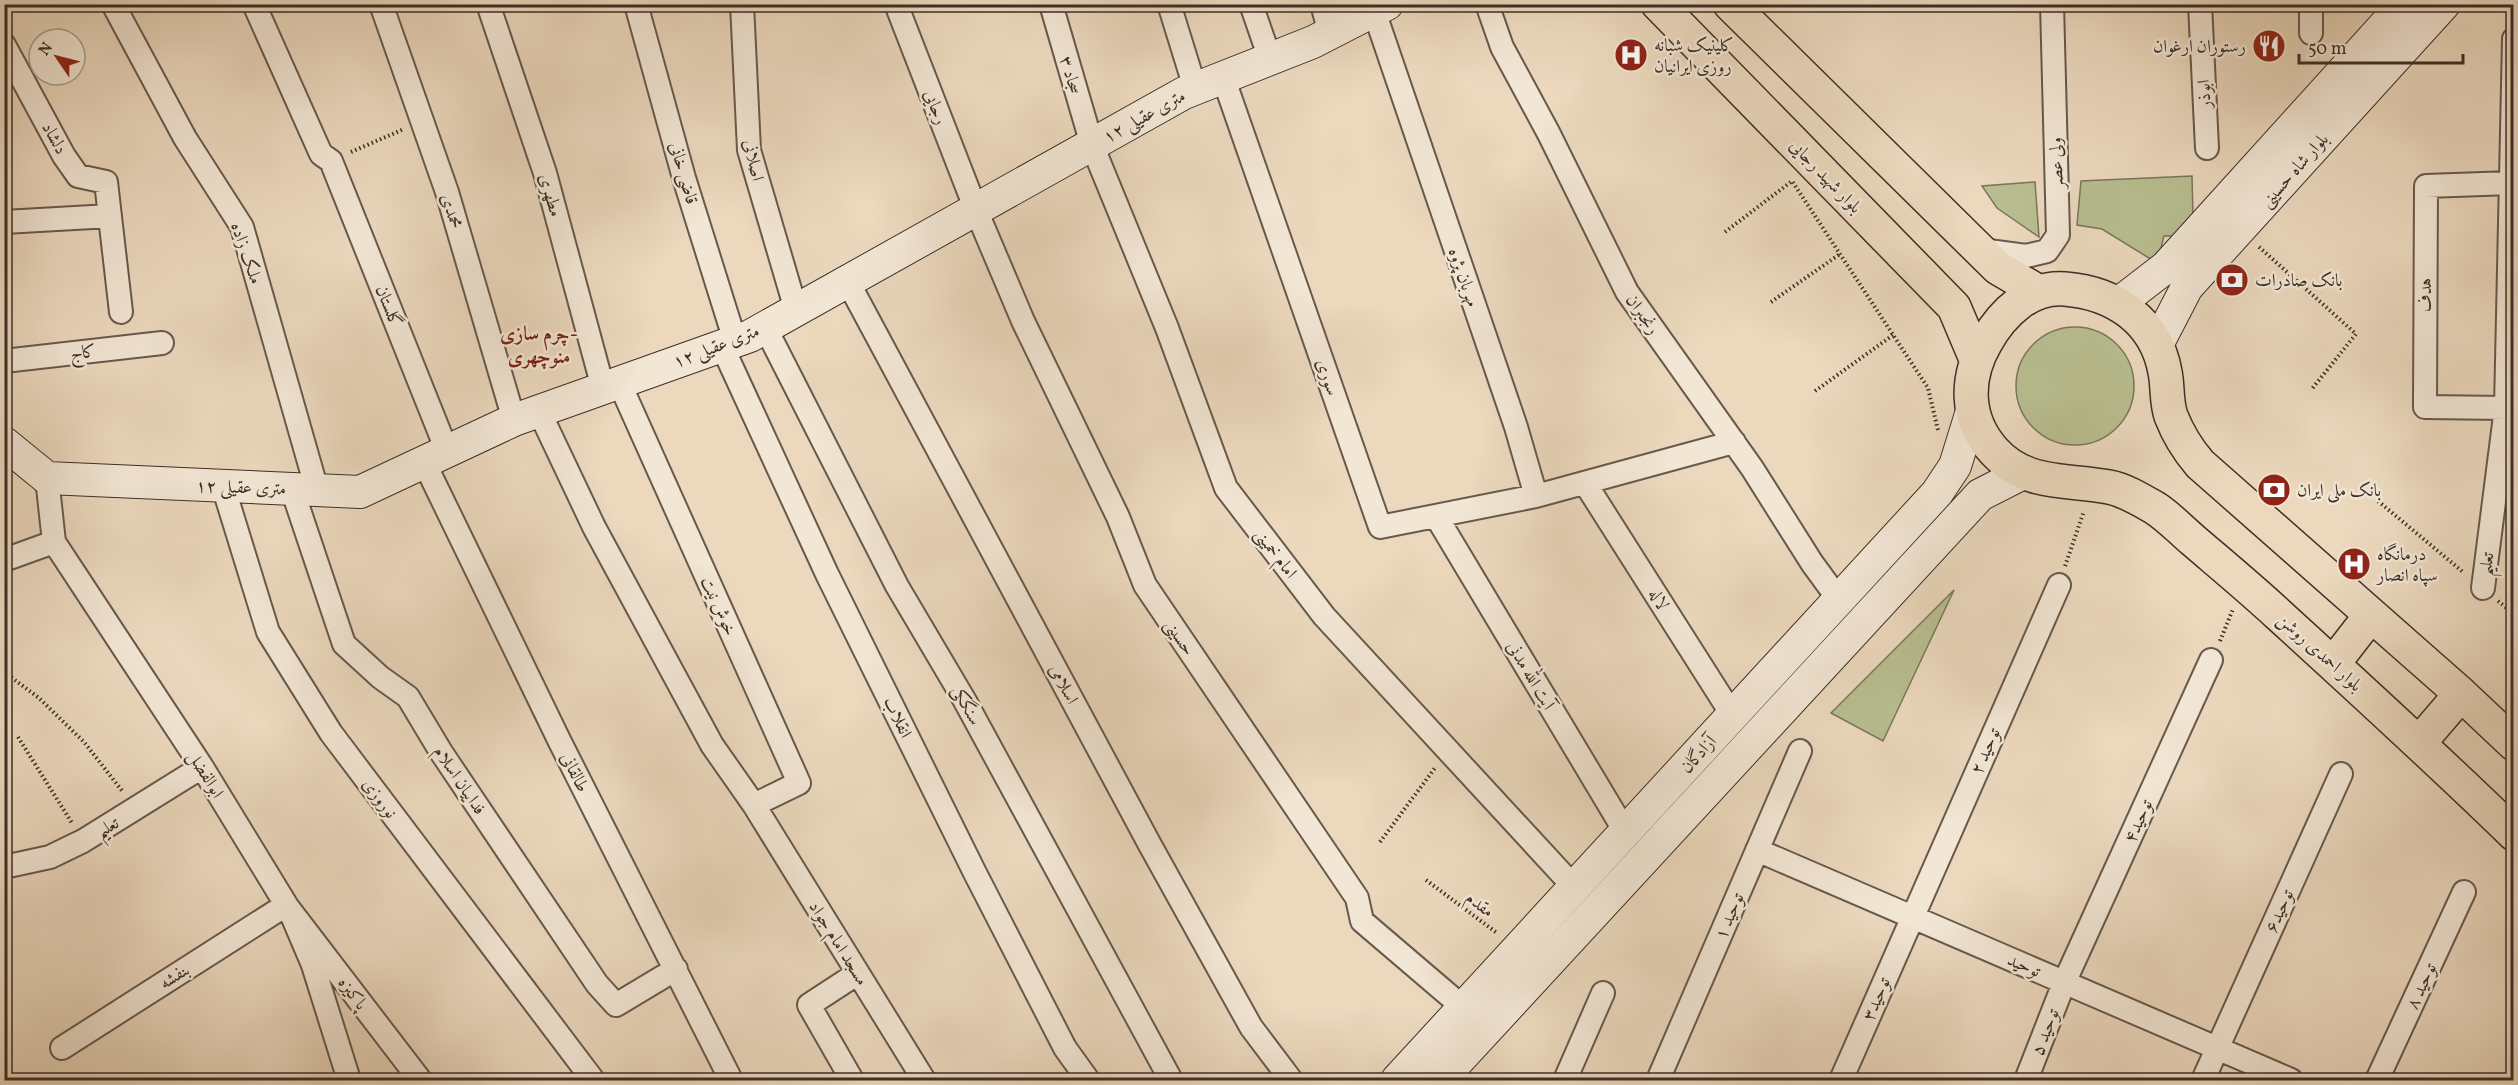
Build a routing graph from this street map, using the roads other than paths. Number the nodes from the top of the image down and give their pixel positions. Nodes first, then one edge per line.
1 (114, 4) edge
2 (254, 4) edge
3 (381, 4) edge
4 (488, 4) edge
5 (636, 4) edge
6 (742, 4) edge
7 (896, 4) edge
8 (1051, 4) edge
9 (1168, 4) edge
10 (1251, 4) edge
11 (1486, 4) edge
12 (1658, 4) edge
13 (1730, 4) edge
14 (2052, 4) edge
15 (2200, 4) edge
16 (2311, 4) edge
17 (2404, 4) edge
18 (2444, 4) edge
19 (1381, 8) edge
20 (1326, 19) edge
21 (2311, 33) dead end
22 (2514, 39) edge
23 (4, 45) edge
24 (1270, 59) junction
25 (1209, 83) junction
26 (1092, 145) junction
27 (2207, 148) dead end
28 (2511, 183) junction
29 (976, 210) junction
30 (110, 216) junction
31 (4, 222) edge
32 (1989, 259) junction
33 (848, 282) junction
34 (2039, 292) junction
35 (2118, 304) junction
36 (1954, 307) junction
37 (796, 310) junction
38 (121, 312) dead end
39 (765, 327) junction
40 (162, 343) dead end
41 (728, 343) junction
42 (2157, 345) junction
43 (1976, 359) junction
44 (4, 361) edge
45 (611, 385) junction
46 (2506, 408) junction
47 (1972, 411) junction
48 (526, 415) junction
49 (2509, 434) edge
50 (1734, 442) junction
51 (4, 444) edge
52 (436, 457) junction
53 (2023, 473) junction
54 (47, 478) junction
55 (1585, 483) junction
56 (223, 486) junction
57 (304, 489) junction
58 (1536, 496) junction
59 (1436, 516) junction
60 (54, 542) junction
61 (4, 560) edge
62 (2059, 585) road end
63 (2483, 588) road end
64 (1839, 600) junction
65 (2371, 615) junction
66 (2211, 660) road end
67 (2333, 664) junction
68 (2461, 694) junction
69 (1733, 716) junction
70 (2419, 742) junction
71 (2514, 744) edge
72 (1800, 752) dead end
73 (202, 767) junction
74 (2342, 774) dead end
75 (754, 805) junction
76 (1626, 833) junction
77 (2514, 834) edge
78 (1757, 850) junction
79 (4, 867) edge
80 (1575, 888) junction
81 (2464, 892) dead end
82 (286, 904) junction
83 (1912, 917) junction
84 (676, 969) junction
85 (858, 973) junction
86 (2064, 983) junction
87 (1603, 993) dead end
88 (1465, 1009) junction
89 (62, 1048) dead end
90 (2217, 1048) junction
91 (1446, 1059) edge
92 (349, 1080) edge
93 (420, 1080) edge
94 (593, 1080) edge
95 (731, 1080) edge
96 (852, 1080) edge
97 (924, 1080) edge
98 (1088, 1080) edge
99 (1171, 1080) edge
100 (1291, 1080) edge
101 (1397, 1080) edge
102 (1565, 1080) edge
103 (1658, 1080) edge
104 (1841, 1080) edge
105 (2026, 1080) edge
106 (2203, 1080) edge
107 (2290, 1080) edge
108 (2378, 1080) edge

1 - 57 street, ملک زاده
2 - 52 street, گلستان
3 - 48 street, محمدی
4 - 45 street, مطهری
5 - 41 street, قاضی خانی
6 - 37 street, اصلانی
7 - 29 street, رجایی
8 - 26 street, سجاد ۳
9 - 25 street
10 - 24 street
11 - 50 street, رنجبران
12 - 36 highway, بلوار شهید رجایی
13 - 32 highway
14 - 32 street, ولی عصر
15 - 27 street, ابوذر
16 - 21 street
17 - 35 street, بلوار شاه حسینی
18 - 42 street, بلوار شاه حسینی
19 - 20 street, ۱۲ متری عقیلی
19 - 58 street, مهربان پژوه
20 - 24 street, ۱۲ متری عقیلی
22 - 28 street, تعلیم
23 - 30 street, دلشاد
24 - 25 street, ۱۲ متری عقیلی
25 - 26 street, ۱۲ متری عقیلی
25 - 59 street, سوری
26 - 29 street, ۱۲ متری عقیلی
26 - 80 street, امام خمینی
28 - 46 street, تعلیم
28 - 46 street, هدف
29 - 33 street, ۱۲ متری عقیلی
29 - 88 street, حسینی
30 - 31 street
30 - 38 street, دلشاد
32 - 34 highway
32 - 36 highway
33 - 37 street, ۱۲ متری عقیلی
33 - 100 street, اسلامی
34 - 35 highway
34 - 43 highway
35 - 42 highway
36 - 43 highway, بلوار شهید رجایی
37 - 39 street, ۱۲ متری عقیلی
39 - 41 street, ۱۲ متری عقیلی
39 - 99 street, سنگکی
40 - 44 street, کاج
41 - 45 street, ۱۲ متری عقیلی
41 - 98 street, انقلاب
42 - 65 highway
43 - 47 highway
45 - 48 street, ۱۲ متری عقیلی
45 - 75 street, خوش نیت
46 - 49 street, تعلیم
47 - 53 highway
47 - 64 street, آزادگان
48 - 52 street, ۱۲ متری عقیلی
48 - 75 street, محمدی
49 - 63 street, تعلیم
50 - 55 street
50 - 64 street, رنجبران
51 - 54 street
52 - 57 street, ۱۲ متری عقیلی
52 - 84 street, طالقانی
53 - 67 highway, بلوار احمدی روشن
53 - 91 street, آزادگان
54 - 56 street, ۱۲ متری عقیلی
54 - 60 street, ابوالفضل
55 - 58 street
55 - 69 street, لاله
56 - 57 street, ۱۲ متری عقیلی
56 - 94 street, نوروزی
57 - 84 street, فداییان اسلام
58 - 59 street, سوری
59 - 76 street, آیت الله مدنی
60 - 61 street
60 - 73 street, ابوالفضل
62 - 83 street, توحید ۲
64 - 69 street, آزادگان
65 - 67 highway
65 - 68 highway
66 - 86 street, توحید۴
67 - 70 highway, بلوار احمدی روشن
68 - 70 highway
68 - 71 highway
69 - 76 street, آزادگان
70 - 77 highway, بلوار احمدی روشن
72 - 78 street, توحید ۱
73 - 79 street, تعلیم
73 - 82 street, ابوالفضل
74 - 90 street, توحید۶
75 - 85 street, مسجد امام جواد
76 - 80 street, آزادگان
78 - 83 street, توحید
78 - 103 street, توحید ۱
80 - 88 street, آزادگان
81 - 108 street, توحید ۸
82 - 89 street, بنفشه
82 - 92 street, ابوالفضل
82 - 93 street, پاکیزه
83 - 86 street, توحید
83 - 104 street, توحید۳
84 - 95 street, طالقانی
85 - 96 street
85 - 97 street, مسجد امام جواد
86 - 90 street, توحید
86 - 105 street, توحید ۵
87 - 102 street
88 - 91 street, آزادگان
90 - 106 street, توحید۶
90 - 107 street, توحید
91 - 101 street, آزادگان

